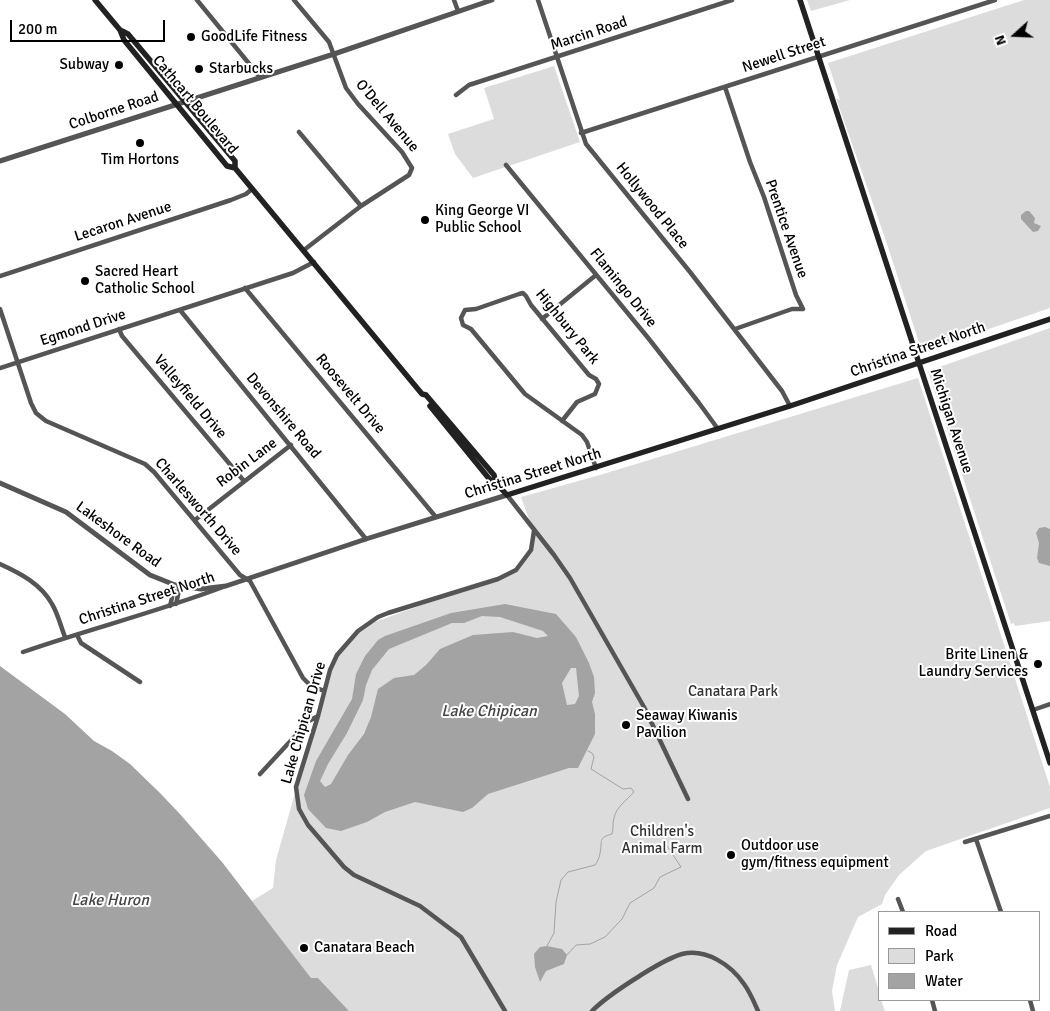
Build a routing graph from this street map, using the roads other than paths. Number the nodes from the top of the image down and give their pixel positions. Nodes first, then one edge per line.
1 (95, 0) edge
2 (196, 0) edge
3 (294, 0) edge
4 (454, 0) edge
5 (492, 0) edge
6 (538, 0) edge
7 (732, 0) edge
8 (800, 0) edge
9 (995, 0) edge
10 (458, 11) junction
11 (120, 30) junction
12 (334, 54) junction
13 (819, 57) junction
14 (556, 58) junction
15 (260, 77) junction
16 (725, 87) junction
17 (456, 95) dead end
18 (184, 101) junction
19 (176, 104) junction
20 (299, 132) dead end
21 (581, 133) junction
22 (0, 161) edge
23 (506, 164) dead end
24 (235, 168) junction
25 (252, 189) junction
26 (360, 206) junction
27 (304, 250) junction
28 (314, 262) junction
29 (596, 275) junction
30 (0, 276) edge
31 (245, 288) junction
32 (0, 309) edge
33 (180, 310) junction
34 (542, 319) junction
35 (1050, 319) edge
36 (119, 329) junction
37 (735, 329) junction
38 (17, 362) junction
39 (919, 363) junction
40 (0, 368) edge
41 (790, 406) junction
42 (562, 420) junction
43 (718, 429) junction
44 (291, 445) junction
45 (596, 468) junction
46 (244, 481) junction
47 (0, 483) edge
48 (507, 496) junction
49 (435, 516) junction
50 (195, 520) junction
51 (534, 531) junction
52 (366, 539) junction
53 (0, 564) edge
54 (247, 579) junction
55 (177, 586) junction
56 (226, 586) junction
57 (176, 604) junction
58 (170, 606) junction
59 (77, 635) junction
60 (65, 638) junction
61 (23, 652) dead end
62 (140, 682) dead end
63 (324, 691) junction
64 (1050, 704) edge
65 (1032, 710) junction
66 (318, 716) junction
67 (1050, 763) edge
68 (260, 774) dead end
69 (688, 799) dead end
70 (1050, 816) edge
71 (976, 839) junction
72 (965, 842) dead end
73 (898, 899) dead end
74 (903, 911) edge
75 (1001, 911) edge
76 (505, 1011) edge
77 (592, 1011) edge
78 (758, 1011) edge

1 - 11 main road
2 - 15 street
3 - 12 street, O'Dell Avenue
4 - 10 street
5 - 10 street, Colborne Road
6 - 14 street, Hollywood Place
7 - 14 street, Marcin Road
8 - 13 main road, Michigan Avenue
9 - 13 street, Newell Street
10 - 12 street, Colborne Road
11 - 18 main road, Cathcart Boulevard
11 - 19 main road, Cathcart Boulevard
12 - 15 street, Colborne Road
12 - 26 street, O'Dell Avenue
13 - 16 street, Newell Street
13 - 39 main road, Michigan Avenue
14 - 17 street, Marcin Road
14 - 21 street, Hollywood Place
15 - 18 street, Colborne Road
16 - 21 street, Newell Street
16 - 37 street, Prentice Avenue
18 - 19 street, Colborne Road
18 - 24 main road, Cathcart Boulevard
19 - 22 street, Colborne Road
19 - 24 main road, Cathcart Boulevard
20 - 26 street
21 - 37 street, Hollywood Place
23 - 29 street, Flamingo Drive
24 - 25 main road
25 - 27 main road
25 - 30 street, Lecaron Avenue
26 - 27 street
27 - 28 main road
28 - 31 street, Egmond Drive
28 - 48 main road
29 - 34 street
29 - 43 street, Flamingo Drive
31 - 33 street, Egmond Drive
31 - 49 street, Roosevelt Drive
32 - 38 street, Charlesworth Drive
33 - 36 street, Egmond Drive
33 - 44 street, Devonshire Road
34 - 42 street, Highbury Park
34 - 42 street, Highbury Park
35 - 39 main road, Christina Street North
36 - 38 street, Egmond Drive
36 - 46 street, Valleyfield Drive
37 - 41 street, Hollywood Place
38 - 40 street, Egmond Drive
38 - 50 street, Charlesworth Drive
39 - 41 main road, Christina Street North
39 - 65 main road, Michigan Avenue
41 - 43 main road, Christina Street North
42 - 45 street, Highbury Park
43 - 45 main road, Christina Street North
44 - 46 street, Robin Lane
44 - 52 street, Devonshire Road
45 - 48 main road, Christina Street North
46 - 50 street, Robin Lane
47 - 55 street, Lakeshore Road
48 - 49 street, Christina Street North
48 - 51 street
49 - 52 street, Christina Street North
50 - 54 street, Charlesworth Drive
51 - 63 street, Lake Chipican Drive
51 - 69 street
52 - 54 street, Christina Street North
53 - 60 street
54 - 56 street, Christina Street North
54 - 63 street, Charlesworth Drive
55 - 56 street, Lakeshore Road
55 - 57 street
55 - 58 street
56 - 57 street, Christina Street North
57 - 58 street, Christina Street North
58 - 59 street, Christina Street North
59 - 60 street, Christina Street North
59 - 62 street
60 - 61 street, Christina Street North
63 - 66 street, Lake Chipican Drive
64 - 65 street
65 - 67 main road, Michigan Avenue
66 - 68 street
66 - 76 street, Lake Chipican Drive
70 - 71 street
71 - 72 street
71 - 75 street
73 - 74 street
77 - 78 street

